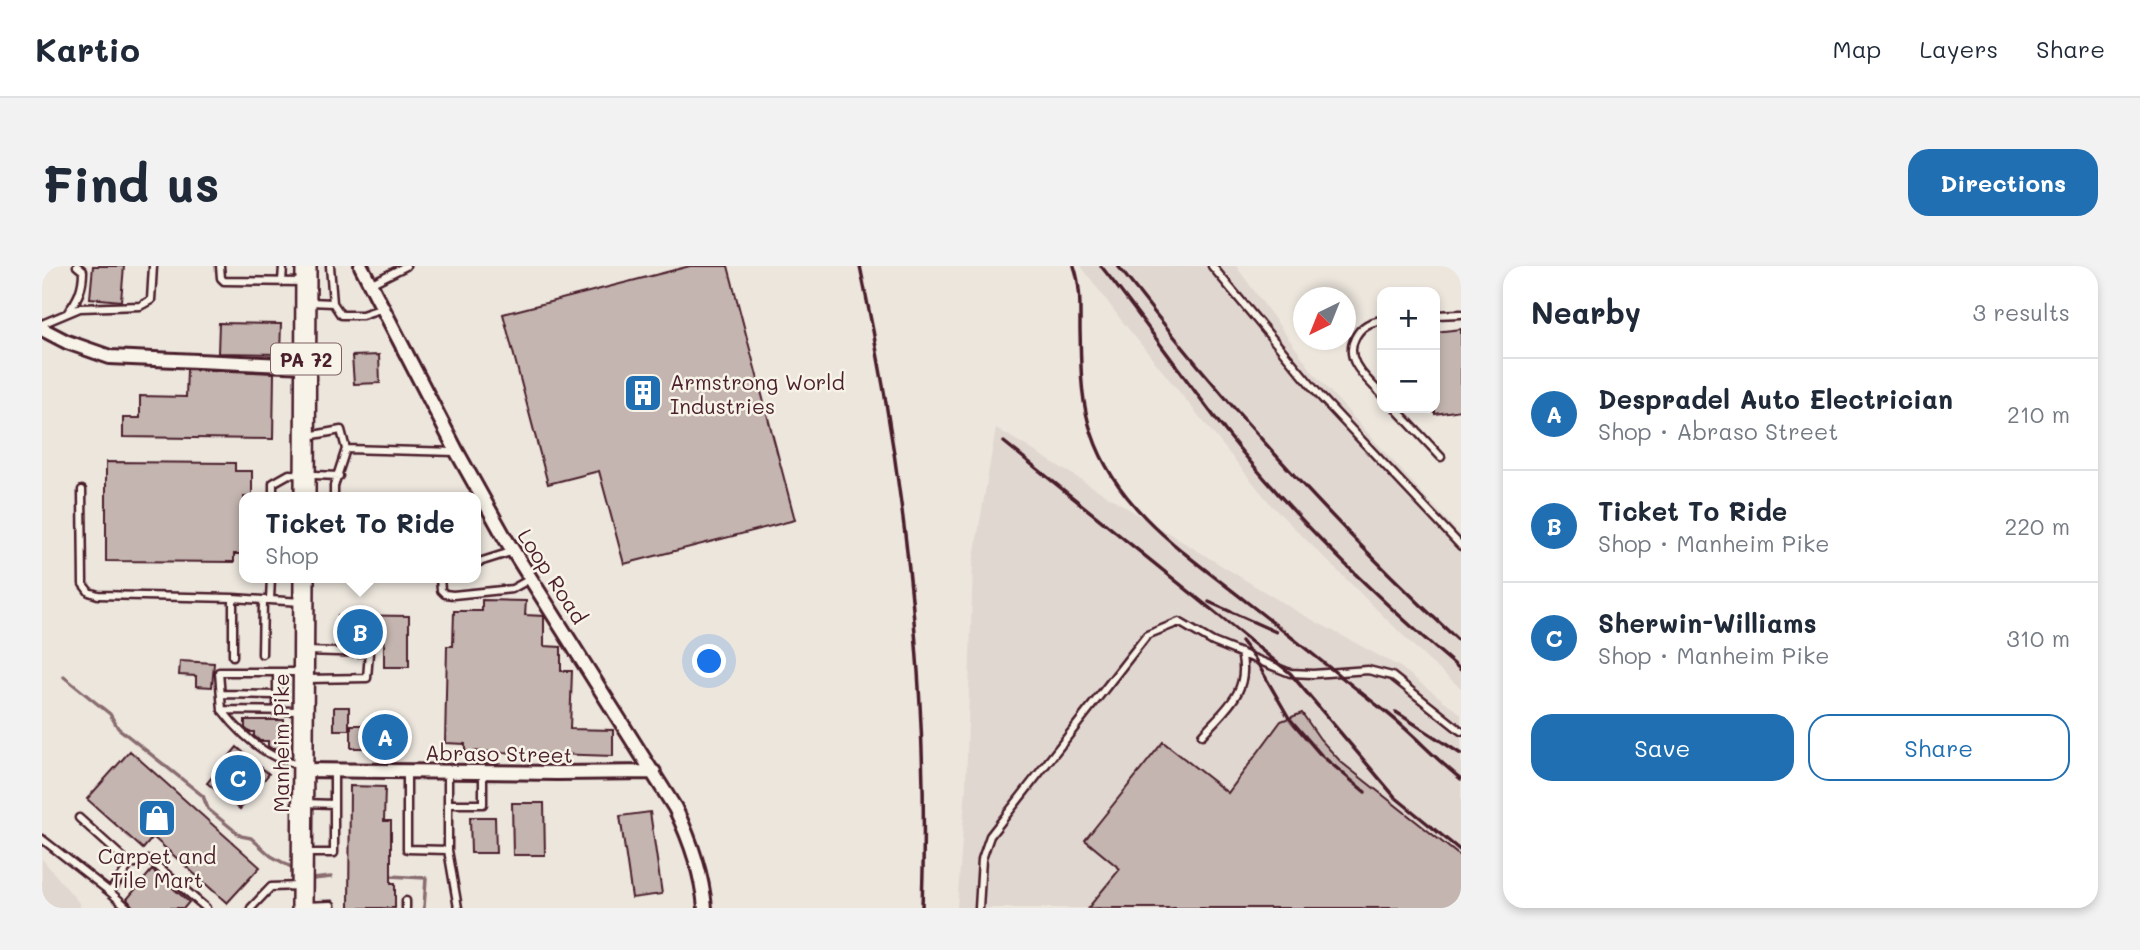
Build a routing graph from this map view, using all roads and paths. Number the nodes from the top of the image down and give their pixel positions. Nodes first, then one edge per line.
1 (77, 266) edge
2 (153, 266) edge
3 (220, 266) edge
4 (282, 266) edge
5 (330, 266) edge
6 (361, 266) edge
7 (406, 266) edge
8 (1212, 266) edge
9 (282, 282) junction
10 (306, 283) edge
11 (370, 284) junction
12 (333, 303) junction
13 (383, 308) junction
14 (66, 313) junction
15 (1461, 314) edge
16 (1440, 315) edge
17 (1377, 322) edge
18 (42, 324) edge
19 (42, 329) edge
20 (306, 366) junction
21 (1377, 390) edge
22 (1400, 413) edge
23 (305, 436) junction
24 (346, 449) junction
25 (457, 452) junction
26 (1441, 457) dead end
27 (305, 473) junction
28 (339, 476) junction
29 (82, 490) dead end
30 (273, 492) edge
31 (305, 492) edge
32 (334, 492) edge
33 (480, 492) edge
34 (481, 494) edge
35 (1461, 546) edge
36 (513, 551) junction
37 (481, 561) edge
38 (531, 578) junction
39 (270, 583) edge
40 (304, 583) edge
41 (440, 583) edge
42 (233, 598) junction
43 (267, 600) junction
44 (304, 602) junction
45 (303, 650) junction
46 (1241, 653) junction
47 (262, 654) dead end
48 (233, 656) dead end
49 (277, 672) junction
50 (303, 676) junction
51 (221, 694) junction
52 (277, 695) junction
53 (222, 710) junction
54 (277, 711) junction
55 (303, 711) junction
56 (1461, 731) edge
57 (1202, 735) dead end
58 (303, 768) junction
59 (334, 771) junction
60 (407, 771) junction
61 (449, 771) junction
62 (654, 772) junction
63 (483, 773) junction
64 (302, 803) junction
65 (448, 803) junction
66 (334, 804) junction
67 (79, 818) dead end
68 (42, 839) edge
69 (448, 850) junction
70 (302, 853) junction
71 (130, 864) junction
72 (302, 886) junction
73 (110, 892) junction
74 (302, 907) edge
75 (128, 908) edge
76 (206, 908) edge
77 (251, 908) edge
78 (331, 908) edge
79 (458, 908) edge
80 (705, 908) edge
81 (979, 908) edge

1 - 14 lane
2 - 14 lane
3 - 9 lane
4 - 9 lane
5 - 12 lane
6 - 11 street, Loop Road
7 - 11 lane
8 - 35 lane
9 - 10 lane
10 - 12 lane
10 - 20 main road, PA 72
11 - 13 street, Loop Road
12 - 13 lane
13 - 25 street, Loop Road
14 - 18 lane
15 - 16 lane
17 - 21 lane
19 - 20 street
20 - 23 main road, PA 72
22 - 26 lane
23 - 24 lane
23 - 27 main road, PA 72
24 - 25 lane
24 - 28 lane
25 - 33 street, Loop Road
27 - 28 lane
27 - 30 lane
27 - 31 main road, PA 72
28 - 32 lane
29 - 42 lane
34 - 36 street, Loop Road
36 - 37 lane
36 - 38 street, Loop Road
38 - 41 lane
38 - 62 street, Loop Road
39 - 43 lane
40 - 44 main road, Manheim Pike
42 - 43 lane
42 - 48 lane
43 - 44 lane
43 - 47 lane
44 - 45 main road, Manheim Pike
45 - 50 main road, Manheim Pike
45 - 50 lane
46 - 56 lane
46 - 57 lane
46 - 81 lane
49 - 50 lane
49 - 51 lane
49 - 52 lane
50 - 55 main road, Manheim Pike
51 - 52 lane
51 - 53 lane
52 - 54 lane
53 - 54 lane
53 - 58 lane
54 - 55 lane
55 - 58 main road, Manheim Pike
58 - 59 street, Abraso Street
58 - 64 main road, Manheim Pike
59 - 60 street, Abraso Street
59 - 66 lane
60 - 61 street, Abraso Street
60 - 69 lane
61 - 63 street, Abraso Street
61 - 65 lane
62 - 63 street, Abraso Street
62 - 80 street, Loop Road
63 - 65 lane
64 - 66 lane
64 - 70 main road, Manheim Pike
65 - 69 lane
66 - 70 lane
67 - 71 lane
68 - 73 lane
69 - 79 lane
70 - 72 main road, Manheim Pike
71 - 73 lane
71 - 76 lane
72 - 74 main road, Manheim Pike
72 - 77 lane
73 - 75 lane
74 - 78 lane

